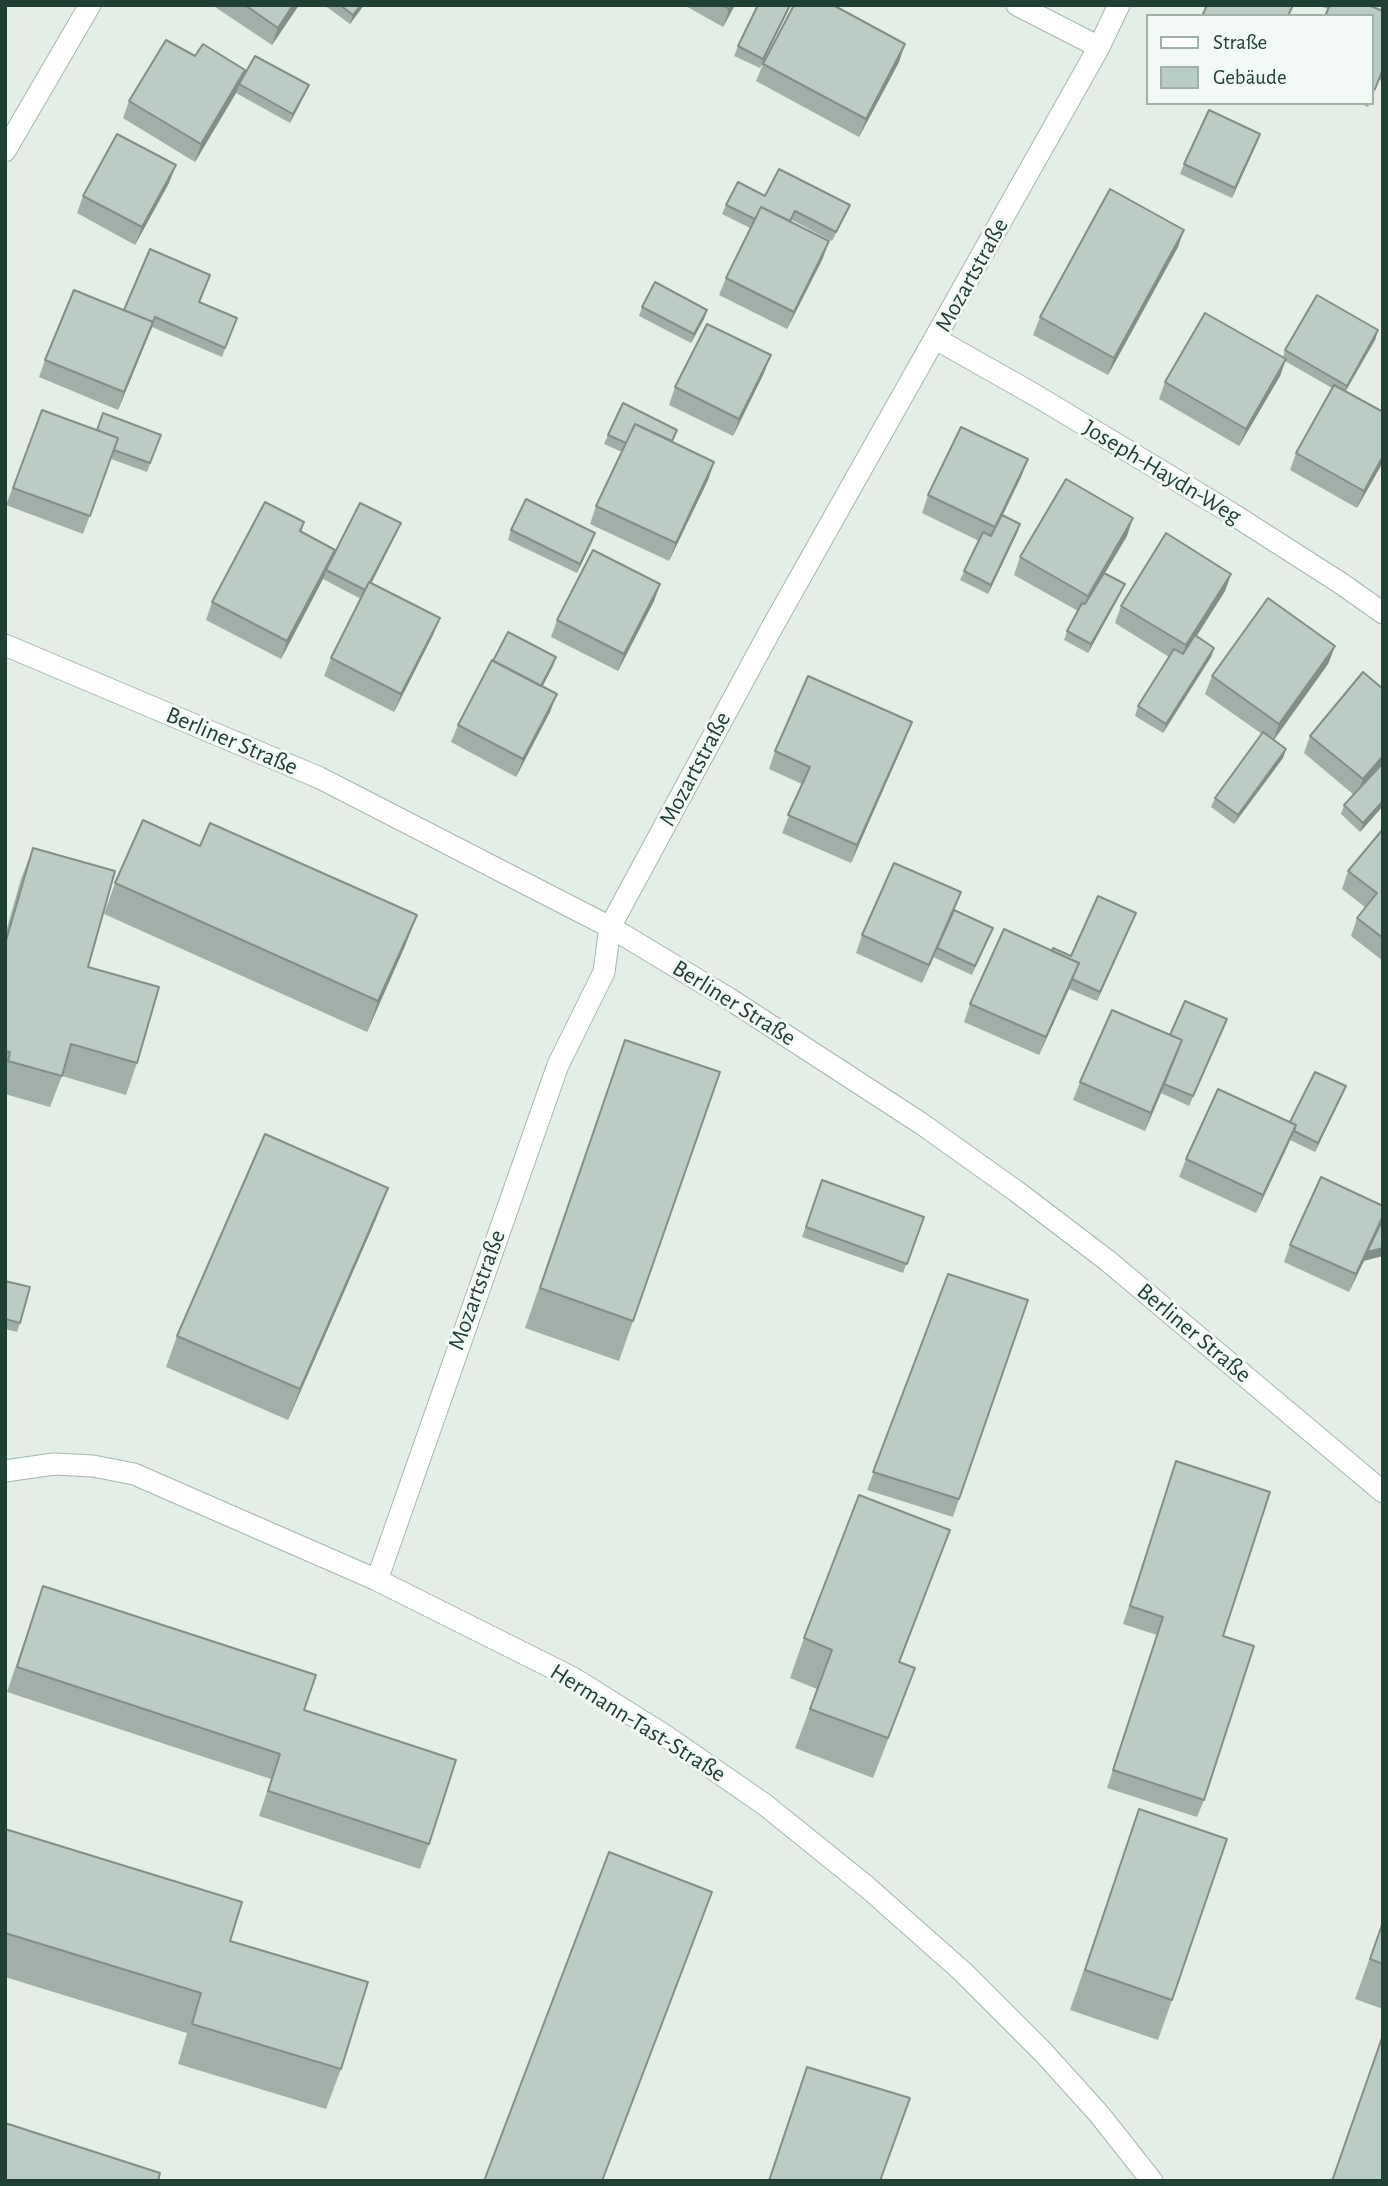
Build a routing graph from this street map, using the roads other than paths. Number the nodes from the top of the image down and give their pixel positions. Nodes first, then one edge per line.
1 (90, 5) edge
2 (1017, 5) edge
3 (1119, 5) edge
4 (1099, 47) junction
5 (5, 151) edge
6 (936, 339) junction
7 (1383, 613) edge
8 (5, 645) edge
9 (610, 927) junction
10 (5, 1471) edge
11 (1383, 1492) edge
12 (377, 1580) junction
13 (1153, 2181) edge

1 - 5 street
2 - 4 street
3 - 4 street, Mozartstraße
4 - 6 street, Mozartstraße
6 - 7 street, Joseph-Haydn-Weg
6 - 9 street, Mozartstraße
8 - 9 street, Berliner Straße
9 - 11 street, Berliner Straße
9 - 12 street, Mozartstraße
10 - 12 street, Hermann-Tast-Straße
12 - 13 street, Hermann-Tast-Straße

